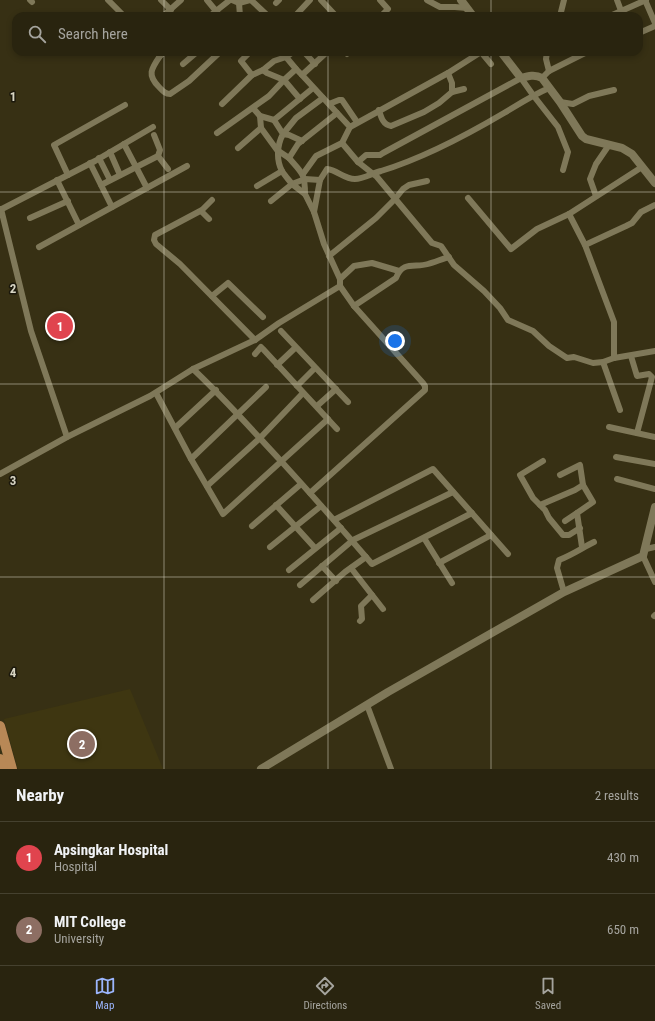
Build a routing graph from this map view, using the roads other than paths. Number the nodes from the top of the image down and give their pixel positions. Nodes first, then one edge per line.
1 (161, 0) edge
2 (181, 0) edge
3 (207, 0) edge
4 (231, 0) edge
5 (250, 0) edge
6 (310, 0) edge
7 (321, 0) edge
8 (380, 0) edge
9 (427, 0) edge
10 (461, 0) edge
11 (564, 0) edge
12 (617, 0) edge
13 (646, 0) edge
14 (112, 1) edge
15 (239, 3) junction
16 (467, 8) junction
17 (170, 10) junction
18 (121, 12) edge
19 (168, 12) edge
20 (216, 12) edge
21 (220, 12) edge
22 (240, 12) edge
23 (264, 12) edge
24 (299, 12) edge
25 (330, 12) edge
26 (385, 12) edge
27 (470, 12) edge
28 (561, 12) edge
29 (621, 12) edge
30 (623, 12) edge
31 (655, 23) edge
32 (655, 26) edge
33 (643, 31) edge
34 (158, 56) edge
35 (192, 56) edge
36 (216, 56) edge
37 (246, 56) edge
38 (308, 56) edge
39 (323, 56) edge
40 (474, 56) edge
41 (484, 56) edge
42 (504, 56) edge
43 (546, 56) edge
44 (580, 56) edge
45 (286, 57) joint
46 (183, 64) dead end
47 (315, 64) junction
48 (491, 64) dead end
49 (296, 69) junction
50 (263, 70) junction
51 (548, 71) junction
52 (448, 73) junction
53 (252, 75) junction
54 (302, 75) junction
55 (537, 77) junction
56 (521, 78) junction
57 (284, 80) junction
58 (313, 88) junction
59 (464, 88) dead end
60 (550, 88) junction
61 (614, 90) dead end
62 (452, 92) junction
63 (533, 95) junction
64 (323, 98) junction
65 (300, 99) junction
66 (560, 102) junction
67 (222, 104) dead end
68 (329, 104) junction
69 (125, 105) dead end
70 (253, 108) junction
71 (378, 110) junction
72 (338, 114) junction
73 (260, 116) junction
74 (274, 120) junction
75 (358, 122) junction
76 (153, 127) dead end
77 (350, 127) junction
78 (262, 128) junction
79 (217, 133) dead end
80 (282, 134) junction
81 (154, 135) dead end
82 (302, 141) junction
83 (342, 143) junction
84 (124, 144) junction
85 (609, 145) junction
86 (238, 148) dead end
87 (277, 150) junction
88 (110, 152) junction
89 (158, 156) junction
90 (99, 158) junction
91 (289, 158) junction
92 (358, 162) junction
93 (90, 163) junction
94 (187, 166) dead end
95 (136, 167) junction
96 (642, 167) junction
97 (168, 169) dead end
98 (563, 170) dead end
99 (282, 171) junction
100 (372, 173) junction
101 (68, 175) junction
102 (120, 175) junction
103 (304, 176) junction
104 (57, 180) junction
105 (110, 180) junction
106 (320, 180) junction
107 (427, 181) dead end
108 (292, 184) junction
109 (655, 184) edge
110 (101, 185) junction
111 (257, 186) dead end
112 (147, 188) junction
113 (305, 194) junction
114 (596, 196) junction
115 (468, 198) dead end
116 (395, 199) junction
117 (212, 200) dead end
118 (68, 201) junction
119 (270, 201) dead end
120 (655, 205) edge
121 (112, 207) junction
122 (0, 209) edge
123 (201, 211) junction
124 (314, 212) junction
125 (569, 214) junction
126 (30, 218) dead end
127 (209, 219) dead end
128 (79, 224) junction
129 (584, 245) junction
130 (39, 246) dead end
131 (330, 256) junction
132 (449, 257) junction
133 (398, 272) junction
134 (340, 279) junction
135 (340, 286) junction
136 (212, 296) junction
137 (354, 306) junction
138 (263, 317) dead end
139 (281, 331) dead end
140 (255, 340) junction
141 (295, 348) junction
142 (655, 351) edge
143 (255, 354) dead end
144 (631, 356) junction
145 (614, 358) junction
146 (603, 362) junction
147 (277, 364) junction
148 (315, 368) junction
149 (193, 369) junction
150 (297, 386) junction
151 (266, 387) dead end
152 (336, 389) junction
153 (216, 390) junction
154 (156, 393) junction
155 (303, 393) junction
156 (348, 402) dead end
157 (317, 406) junction
158 (620, 410) dead end
159 (238, 414) junction
160 (328, 419) junction
161 (609, 427) dead end
162 (174, 428) junction
163 (337, 429) dead end
164 (637, 433) junction
165 (67, 437) junction
166 (655, 437) edge
167 (260, 438) junction
168 (616, 457) dead end
169 (191, 459) junction
170 (281, 461) junction
171 (543, 461) dead end
172 (655, 464) edge
173 (0, 474) edge
174 (560, 475) dead end
175 (617, 479) dead end
176 (301, 484) junction
177 (583, 485) junction
178 (207, 486) junction
179 (655, 489) edge
180 (453, 492) junction
181 (310, 493) junction
182 (276, 505) junction
183 (540, 505) junction
184 (321, 506) junction
185 (655, 508) edge
186 (472, 513) junction
187 (577, 513) junction
188 (334, 520) junction
189 (565, 521) dead end
190 (252, 526) dead end
191 (296, 526) junction
192 (341, 528) junction
193 (580, 528) junction
194 (491, 535) junction
195 (424, 538) junction
196 (353, 540) junction
197 (594, 542) dead end
198 (270, 547) dead end
199 (582, 547) junction
200 (655, 547) edge
201 (315, 548) junction
202 (645, 552) junction
203 (508, 554) dead end
204 (366, 557) junction
205 (439, 562) junction
206 (322, 566) junction
207 (351, 568) junction
208 (289, 570) dead end
209 (336, 581) junction
210 (655, 582) edge
211 (452, 583) dead end
212 (300, 585) dead end
213 (564, 592) junction
214 (372, 595) junction
215 (313, 600) dead end
216 (383, 609) dead end
217 (360, 621) dead end
218 (367, 705) junction
219 (0, 726) edge
220 (0, 759) edge
221 (3, 769) edge
222 (12, 769) edge
223 (260, 769) edge
224 (391, 769) edge

1 - 17 street
2 - 17 street
3 - 20 street
4 - 15 street
4 - 21 street
5 - 15 street
5 - 23 street
6 - 24 street
7 - 25 street
8 - 26 street
9 - 16 street
10 - 16 street
11 - 28 street
12 - 29 street
13 - 30 street
13 - 31 street
14 - 18 street
15 - 22 street
16 - 27 street
17 - 19 street
32 - 33 street
34 - 36 street
35 - 46 street
37 - 53 street
38 - 47 street
39 - 47 street
40 - 52 street
41 - 48 street
42 - 56 street
43 - 51 street
44 - 51 street
45 - 49 street
45 - 50 street
47 - 54 street
49 - 54 street
49 - 57 street
50 - 53 street
50 - 57 street
51 - 55 street
52 - 62 street
52 - 71 street
53 - 67 street
54 - 58 street
55 - 56 street
55 - 60 street
56 - 63 street
56 - 92 street
57 - 65 street
57 - 70 street
58 - 64 street
58 - 65 street
59 - 62 street
60 - 63 street
60 - 66 street
61 - 66 street
62 - 71 street
63 - 98 street
63 - 100 street
64 - 68 street
64 - 80 street
65 - 74 street
66 - 85 street
68 - 72 street
68 - 75 street
69 - 101 street
70 - 73 street
70 - 79 street
71 - 75 street
72 - 77 street
72 - 82 street
73 - 74 street
73 - 78 street
74 - 80 street
75 - 77 street
76 - 84 street
77 - 83 street
78 - 86 street
78 - 87 street
80 - 82 street
80 - 87 street
81 - 89 street
82 - 91 street
83 - 92 street
83 - 103 street
84 - 88 street
84 - 95 street
85 - 96 street
85 - 114 street
87 - 91 street
87 - 99 street
88 - 90 street
88 - 102 street
89 - 95 street
89 - 97 street
90 - 93 street
90 - 105 street
91 - 103 street
92 - 100 street
93 - 101 street
93 - 110 street
94 - 112 street
95 - 102 street
95 - 112 street
96 - 109 street
96 - 114 street
99 - 108 street
99 - 111 street
100 - 106 street
100 - 116 street
101 - 104 street
102 - 105 street
103 - 106 street
103 - 108 street
103 - 113 street
104 - 118 street
104 - 122 street
105 - 110 street
106 - 124 street
107 - 116 street
108 - 113 street
108 - 119 street
110 - 121 street
112 - 121 street
113 - 124 street
114 - 125 street
115 - 125 street
116 - 131 street
116 - 132 street
117 - 123 street
118 - 126 street
118 - 128 street
120 - 129 street
121 - 128 street
122 - 165 street
123 - 127 street
123 - 136 street
124 - 131 street
125 - 129 street
128 - 130 street
129 - 145 street
131 - 134 street
132 - 133 street
132 - 146 street
133 - 134 street
133 - 137 street
134 - 135 street
135 - 137 street
135 - 140 street
136 - 138 street
136 - 140 street
137 - 181 street
139 - 141 street
140 - 149 street
141 - 147 street
141 - 148 street
142 - 144 street
143 - 147 street
144 - 145 street
144 - 164 street
145 - 146 street
146 - 158 street
147 - 150 street
148 - 150 street
148 - 152 street
149 - 153 street
149 - 154 street
150 - 155 street
151 - 159 street
152 - 156 street
152 - 157 street
153 - 159 street
153 - 162 street
154 - 162 street
154 - 165 street
155 - 157 street
155 - 167 street
157 - 160 street
159 - 167 street
159 - 169 street
160 - 163 street
160 - 170 street
161 - 164 street
162 - 169 street
164 - 166 street
165 - 173 street
167 - 170 street
167 - 178 street
168 - 172 street
169 - 178 street
170 - 176 street
170 - 178 street
171 - 183 street
174 - 177 street
175 - 179 street
176 - 181 street
176 - 182 street
177 - 183 street
177 - 187 street
180 - 186 street
180 - 188 street
180 - 196 street
181 - 184 street
182 - 190 street
182 - 191 street
183 - 193 street
184 - 188 street
184 - 191 street
185 - 202 street
186 - 194 street
186 - 195 street
187 - 189 street
187 - 193 street
188 - 192 street
191 - 198 street
191 - 201 street
192 - 196 street
192 - 201 street
193 - 199 street
194 - 203 street
194 - 205 street
195 - 204 street
195 - 205 street
196 - 204 street
196 - 206 street
197 - 199 street
199 - 213 street
200 - 202 street
201 - 208 street
202 - 210 street
202 - 213 street
204 - 207 street
205 - 211 street
206 - 209 street
206 - 212 street
207 - 209 street
207 - 214 street
209 - 215 street
213 - 218 street
214 - 216 street
214 - 217 street
218 - 223 street
218 - 224 street
219 - 222 highway
220 - 221 highway

